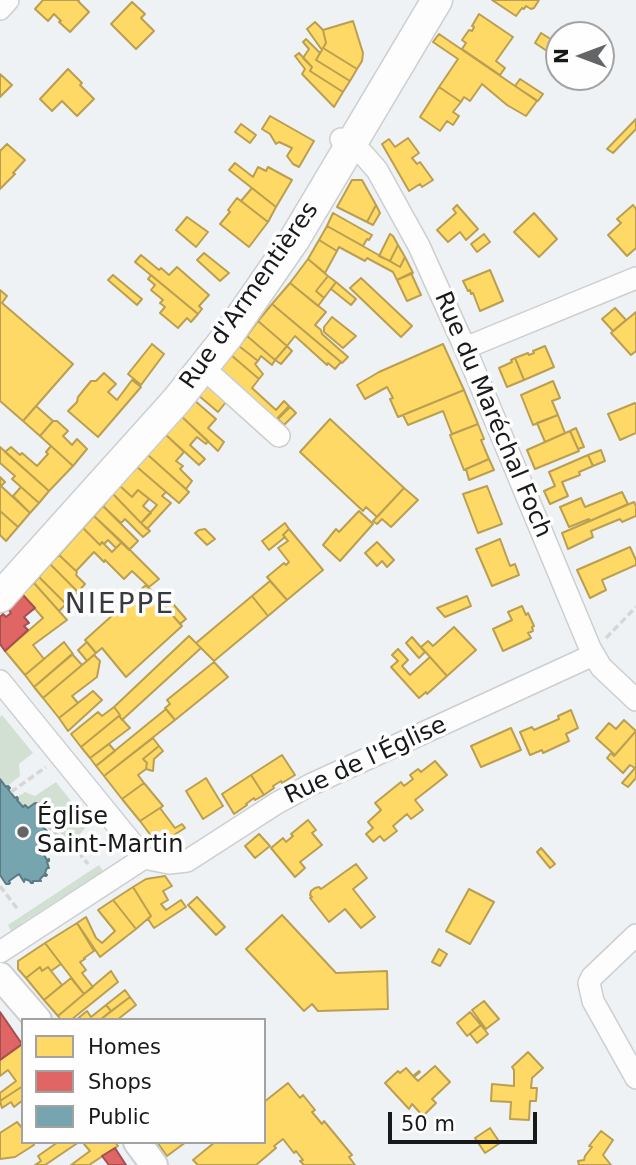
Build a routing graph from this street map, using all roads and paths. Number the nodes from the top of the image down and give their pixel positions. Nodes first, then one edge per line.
1 (8, 0) edge
2 (432, 0) edge
3 (0, 9) edge
4 (344, 141) junction
5 (636, 278) edge
6 (464, 348) junction
7 (209, 373) dead end
8 (279, 436) dead end
9 (0, 574) edge
10 (0, 597) edge
11 (636, 607) edge
12 (593, 655) junction
13 (0, 681) edge
14 (636, 700) edge
15 (47, 766) dead end
16 (11, 792) dead end
17 (46, 825) dead end
18 (144, 858) junction
19 (88, 864) dead end
20 (0, 886) edge
21 (19, 911) dead end
22 (636, 935) edge
23 (0, 952) edge
24 (0, 976) edge
25 (36, 1018) edge
26 (636, 1078) edge
27 (138, 1144) edge
28 (154, 1165) edge

1 - 3 street
2 - 4 main road, Rue d'Armentières
4 - 6 street, Rue du Maréchal Foch
4 - 9 main road, Rue d'Armentières
4 - 10 main road, Rue d'Armentières
5 - 6 street
6 - 12 street, Rue du Maréchal Foch
7 - 8 street
11 - 12 path
12 - 14 street, Rue du Maréchal Foch
12 - 18 street, Rue de l'Église
13 - 18 street
15 - 16 path
17 - 19 path
18 - 23 street
20 - 21 path
22 - 26 street
24 - 25 street
27 - 28 street

